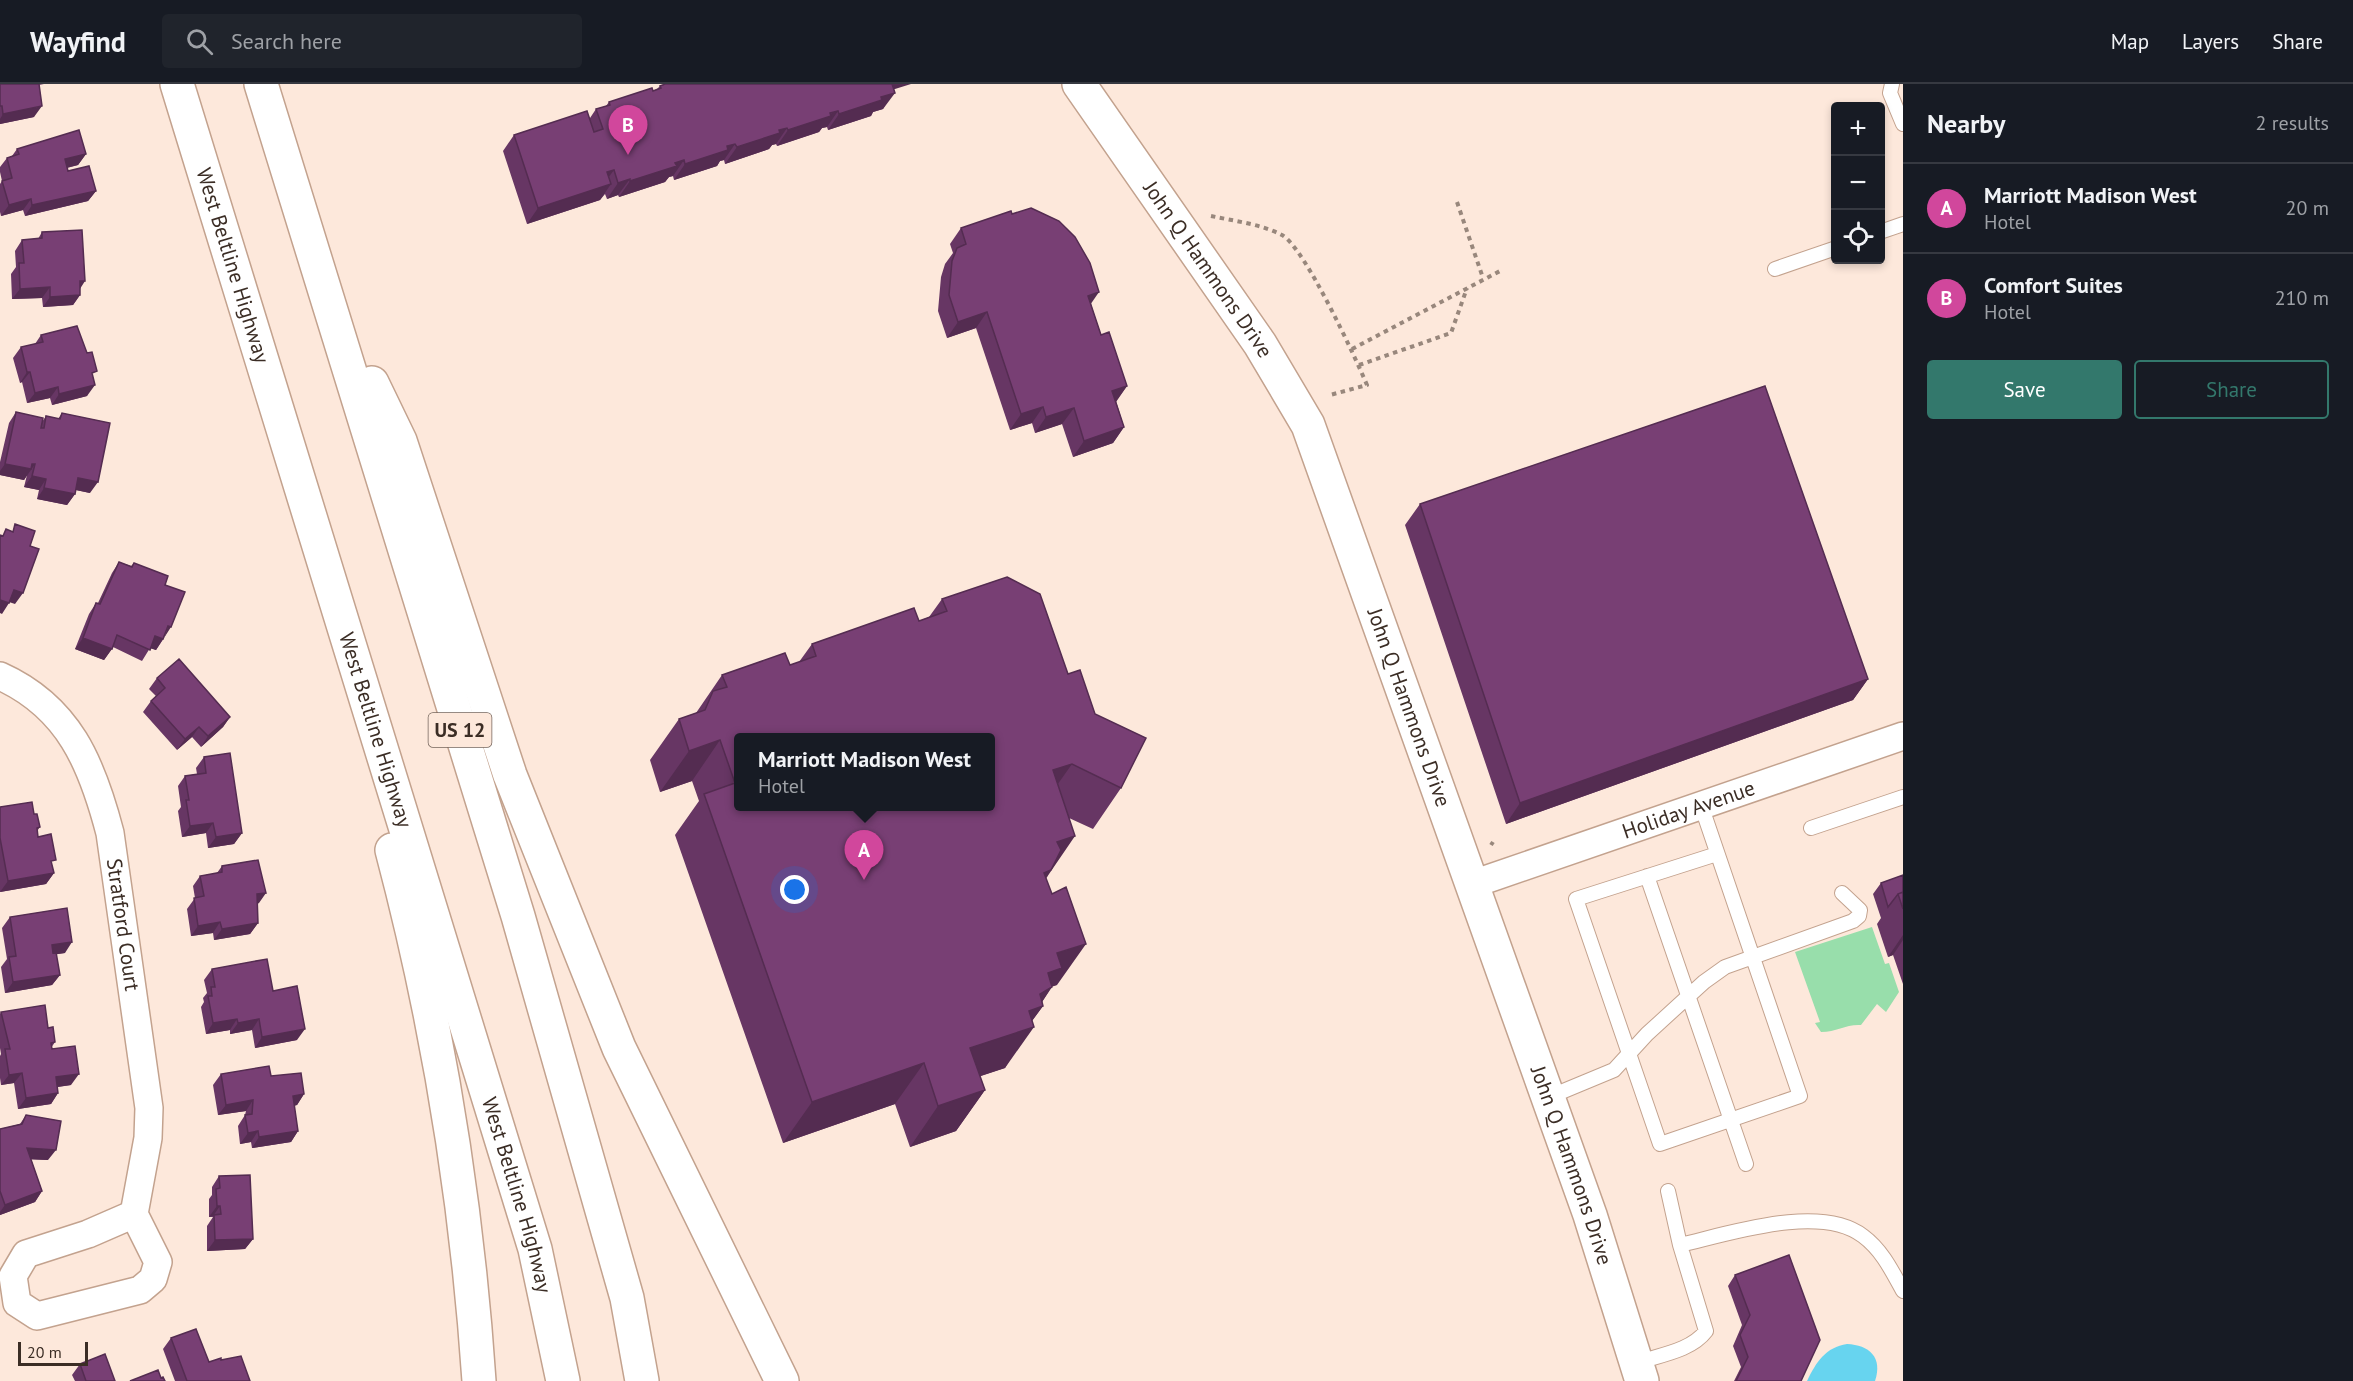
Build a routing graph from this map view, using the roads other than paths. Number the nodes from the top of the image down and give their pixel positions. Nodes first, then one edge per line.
1 (177, 84) edge
2 (261, 84) edge
3 (1078, 84) edge
4 (1892, 84) edge
5 (1903, 124) edge
6 (1903, 224) edge
7 (1885, 231) edge
8 (1831, 250) edge
9 (1775, 269) dead end
10 (322, 278) junction
11 (338, 600) junction
12 (0, 676) edge
13 (1903, 736) edge
14 (1903, 797) edge
15 (1701, 805) junction
16 (1811, 828) dead end
17 (1718, 854) junction
18 (1647, 876) junction
19 (1473, 884) junction
20 (1842, 893) dead end
21 (1753, 956) junction
22 (1689, 996) junction
23 (1628, 1052) junction
24 (1549, 1097) junction
25 (1731, 1120) junction
26 (1746, 1164) dead end
27 (1668, 1191) dead end
28 (134, 1214) junction
29 (1680, 1245) junction
30 (1903, 1291) edge
31 (1639, 1372) edge
32 (479, 1381) edge
33 (563, 1381) edge
34 (642, 1381) edge
35 (782, 1381) edge

1 - 11 main road, West Beltline Highway
2 - 10 main road, US 12
3 - 19 main road, John Q Hammons Drive
4 - 5 lane
6 - 7 lane
8 - 9 lane
10 - 34 main road, US 12
10 - 35 main road
11 - 32 main road
11 - 33 main road, West Beltline Highway
12 - 28 street, Stratford Court
13 - 15 street, Holiday Avenue
14 - 16 lane
15 - 17 lane
15 - 19 street, Holiday Avenue
17 - 18 lane
17 - 21 lane
18 - 22 lane
18 - 23 lane
19 - 24 main road, John Q Hammons Drive
20 - 21 lane
21 - 22 lane
21 - 25 lane
22 - 23 lane
22 - 25 lane
23 - 24 lane
23 - 25 lane
24 - 31 main road, John Q Hammons Drive
25 - 26 lane
27 - 29 lane
28 - 28 street
29 - 30 lane
29 - 31 lane

